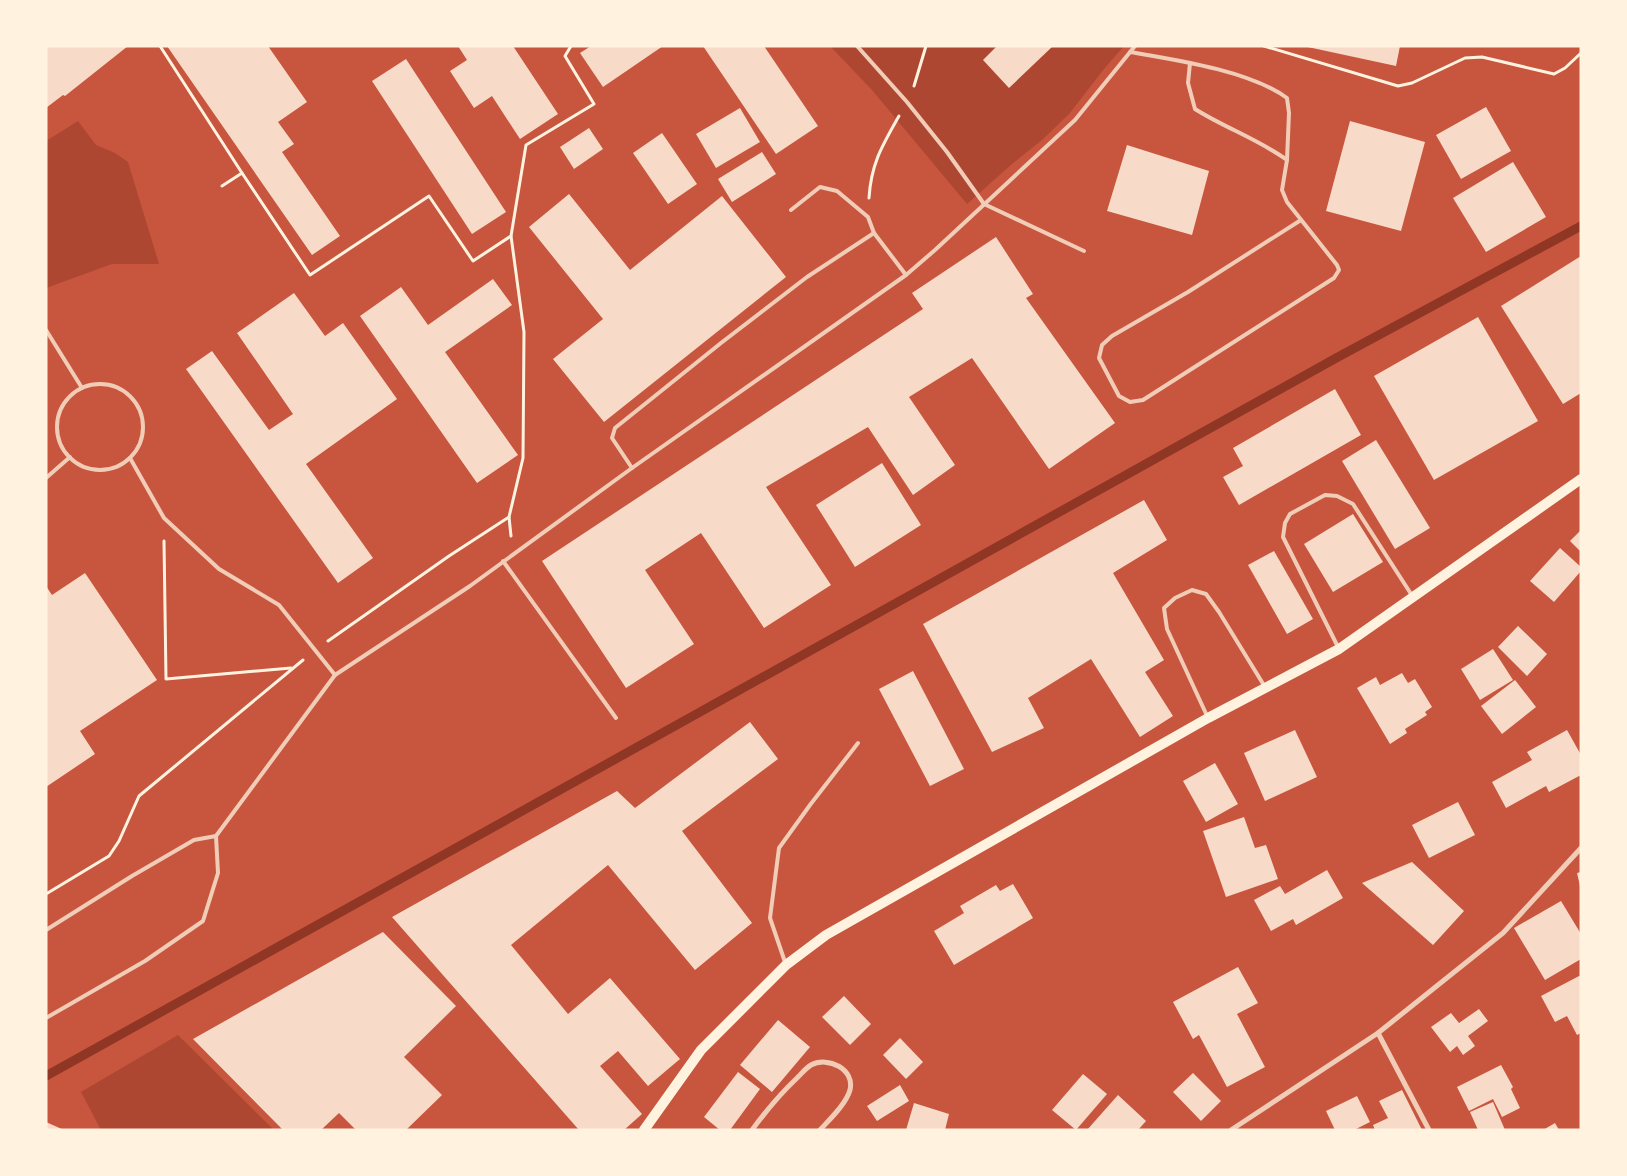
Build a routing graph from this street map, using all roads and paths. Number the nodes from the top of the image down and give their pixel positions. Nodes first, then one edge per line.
1 (160, 46) edge
2 (571, 46) edge
3 (857, 46) edge
4 (926, 46) edge
5 (1135, 46) edge
6 (1264, 46) edge
7 (1130, 52) junction
8 (1581, 53) edge
9 (1190, 63) junction
10 (907, 102) junction
11 (1287, 160) junction
12 (242, 173) junction
13 (222, 186) dead end
14 (984, 204) junction
15 (791, 210) dead end
16 (868, 217) junction
17 (1302, 220) junction
18 (874, 233) junction
19 (511, 236) junction
20 (1084, 251) dead end
21 (906, 275) junction
22 (46, 330) edge
23 (82, 388) junction
24 (70, 457) junction
25 (130, 458) junction
26 (632, 468) junction
27 (46, 478) edge
28 (1581, 479) edge
29 (509, 517) junction
30 (164, 518) junction
31 (514, 554) junction
32 (503, 561) junction
33 (1413, 598) junction
34 (315, 650) junction
35 (1339, 650) junction
36 (292, 668) junction
37 (335, 675) junction
38 (1265, 688) junction
39 (616, 718) dead end
40 (1208, 718) junction
41 (858, 743) dead end
42 (216, 836) junction
43 (1581, 848) edge
44 (46, 894) edge
45 (46, 930) edge
46 (786, 965) junction
47 (46, 1018) edge
48 (1378, 1033) junction
49 (644, 1130) edge
50 (752, 1130) edge
51 (820, 1130) edge
52 (1231, 1130) edge
53 (1429, 1130) edge

1 - 12 path
2 - 19 path
3 - 10 lane
4 - 10 path
5 - 7 lane
6 - 8 path
7 - 9 lane
7 - 14 lane
9 - 11 lane
9 - 11 lane
10 - 14 lane
10 - 16 path
11 - 17 lane
12 - 13 path
12 - 19 path
14 - 20 lane
14 - 21 lane
15 - 16 lane
16 - 18 lane
17 - 17 lane
18 - 21 lane
18 - 26 lane
19 - 29 path
21 - 26 lane
22 - 23 lane
23 - 24 lane
23 - 25 lane
24 - 25 lane
24 - 27 lane
25 - 30 lane
26 - 31 lane
28 - 33 main road
29 - 31 path
29 - 34 path
30 - 34 lane
30 - 36 path
31 - 32 lane
32 - 37 lane
32 - 39 lane
33 - 35 main road
33 - 35 lane
34 - 36 path
34 - 37 lane
35 - 38 main road
36 - 44 path
37 - 42 lane
38 - 40 main road
38 - 40 lane
40 - 46 main road
41 - 46 lane
42 - 45 lane
42 - 47 lane
43 - 48 street
46 - 49 main road
48 - 52 street
48 - 53 street
50 - 51 street

